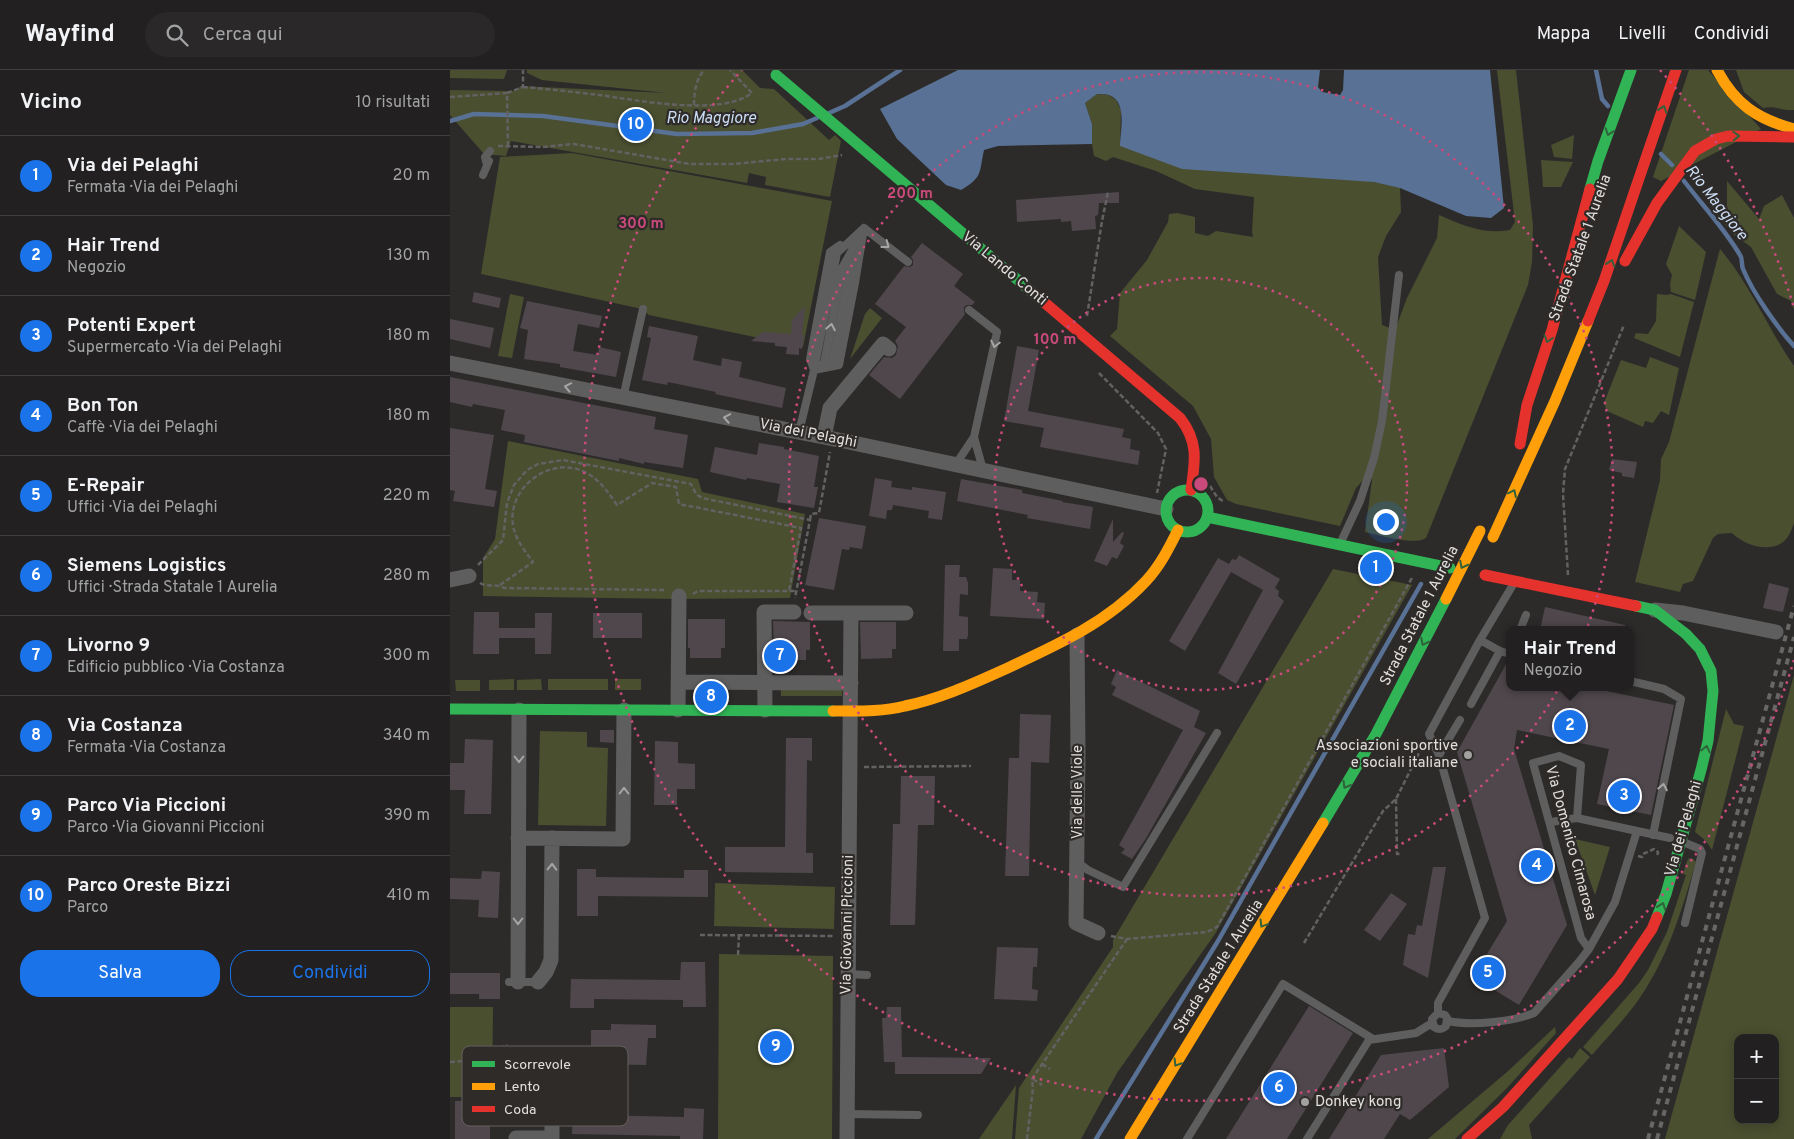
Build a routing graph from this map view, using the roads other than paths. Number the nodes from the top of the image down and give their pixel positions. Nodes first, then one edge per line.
1 (1631, 70) edge
2 (1676, 70) edge
3 (1717, 70) edge
4 (773, 73) edge
5 (1794, 129) edge
6 (1794, 137) edge
7 (490, 151) road end
8 (483, 175) dead end
9 (864, 228) junction
10 (908, 262) dead end
11 (1399, 276) dead end
12 (642, 309) dead end
13 (969, 310) dead end
14 (1583, 334) junction
15 (882, 354) dead end
16 (450, 363) edge
17 (814, 370) junction
18 (1549, 376) dead end
19 (623, 398) junction
20 (795, 432) junction
21 (974, 437) junction
22 (832, 438) junction
23 (1520, 444) junction
24 (1514, 457) dead end
25 (956, 464) junction
26 (983, 470) junction
27 (1191, 490) junction
28 (1166, 509) junction
29 (1207, 517) junction
30 (1482, 527) dead end
31 (1178, 530) junction
32 (1491, 541) dead end
33 (1340, 544) junction
34 (1481, 562) dead end
35 (1450, 568) dead end
36 (1485, 575) dead end
37 (469, 576) dead end
38 (1472, 579) dead end
39 (450, 580) edge
40 (1515, 581) junction
41 (679, 596) road end
42 (1655, 610) junction
43 (794, 612) road end
44 (810, 612) dead end
45 (851, 613) junction
46 (906, 613) dead end
47 (1526, 615) dead end
48 (1522, 626) edge
49 (1776, 632) dead end
50 (1077, 635) junction
51 (1480, 640) junction
52 (1500, 652) junction
53 (1506, 653) edge
54 (678, 682) junction
55 (1634, 682) edge
56 (765, 683) junction
57 (851, 684) junction
58 (1471, 704) dead end
59 (1711, 704) junction
60 (450, 709) edge
61 (519, 710) junction
62 (624, 710) junction
63 (678, 710) junction
64 (765, 710) junction
65 (851, 711) junction
66 (1460, 720) dead end
67 (1217, 734) dead end
68 (1695, 747) dead end
69 (1439, 755) junction
70 (1577, 818) junction
71 (1551, 822) junction
72 (1637, 831) junction
73 (1653, 835) junction
74 (518, 838) junction
75 (552, 838) junction
76 (1673, 839) junction
77 (1077, 862) junction
78 (1652, 899) dead end
79 (1685, 923) dead end
80 (1098, 933) road end
81 (1638, 948) junction
82 (1589, 949) junction
83 (848, 974) junction
84 (867, 975) dead end
85 (514, 982) joint
86 (538, 982) joint
87 (1438, 1013) junction
88 (1448, 1021) junction
89 (1432, 1023) junction
90 (1373, 1039) junction
91 (1503, 1107) junction
92 (847, 1114) junction
93 (918, 1116) dead end
94 (552, 1126) edge
95 (516, 1139) edge
96 (552, 1139) edge
97 (847, 1139) edge
98 (1130, 1139) edge
99 (1187, 1139) edge
100 (1306, 1139) edge
101 (1467, 1139) edge
102 (1486, 1139) edge

1 -> 23 main road
14 -> 2 main road
3 - 5 main road
4 - 27 main road, Via Lando Conti
14 -> 6 main road
7 - 8 lane
9 -> 10 lane
17 -> 9 lane
9 - 17 lane
9 - 17 lane
11 - 33 lane
12 - 19 lane
13 -> 21 lane
32 -> 14 main road
15 - 22 street
19 -> 16 street, Via dei Pelaghi
17 - 20 lane
18 - 23 main road
20 -> 19 street, Via dei Pelaghi
20 - 22 street, Via dei Pelaghi
21 - 25 lane
21 - 26 lane
22 - 25 street, Via dei Pelaghi
23 - 24 main road
25 - 26 street, Via dei Pelaghi
26 - 28 street, Via dei Pelaghi
27 - 28 main road
27 - 29 main road
28 - 31 main road
29 - 31 main road
29 - 33 main road
30 -> 98 main road, Strada Statale 1 Aurelia, bridge
31 - 50 main road
33 - 35 main road
34 - 38 main road, Strada Statale 1 Aurelia
36 - 40 main road, Via dei Pelaghi
37 - 39 street
40 - 42 main road, Via dei Pelaghi
40 - 51 lane
41 - 54 street
42 - 49 street, Via dei Pelaghi
42 - 59 main road, Via dei Pelaghi
43 - 56 street
44 - 45 street
45 - 46 street
45 - 57 street, Via Giovanni Piccioni
47 - 48 lane
50 - 65 main road
50 - 77 street, Via delle Viole
51 - 52 lane
51 - 69 lane
52 - 53 lane
52 - 58 lane
54 - 56 street
54 - 63 street
73 -> 55 lane
56 - 57 street
56 - 64 street
57 - 65 street, Via Giovanni Piccioni
59 - 68 main road, Via dei Pelaghi
76 -> 59 main road, Via dei Pelaghi
60 - 61 main road
61 - 62 main road
61 -> 74 street
62 - 63 main road
75 -> 62 street
63 - 64 main road
64 - 65 main road
65 - 83 street, Via Giovanni Piccioni
66 - 69 lane
67 - 77 lane
69 - 87 lane
70 - 71 lane
70 - 71 lane, Via Domenico Cimarosa
70 - 72 lane, Via Domenico Cimarosa
71 - 82 lane, Via Domenico Cimarosa
72 - 73 lane
72 - 82 lane, Via Domenico Cimarosa
73 - 76 lane
74 - 75 street
74 -> 85 street
86 -> 75 street
76 - 79 lane
81 -> 76 main road, Via dei Pelaghi
77 - 80 street, Via delle Viole
78 - 81 main road, Via dei Pelaghi
81 - 91 main road, Via dei Pelaghi
82 - 88 lane, Via Domenico Cimarosa
83 - 84 lane
83 - 92 street, Via Giovanni Piccioni
85 - 86 lane
87 - 88 lane
87 - 89 lane
88 - 89 lane, Via Domenico Cimarosa
89 - 90 lane, Via Domenico Cimarosa
90 - 99 lane
90 - 100 lane
91 - 101 main road, Via dei Pelaghi
91 - 102 main road, Via dei Pelaghi
92 - 93 lane
92 - 97 street, Via Giovanni Piccioni
94 - 96 street
95 - 96 street

